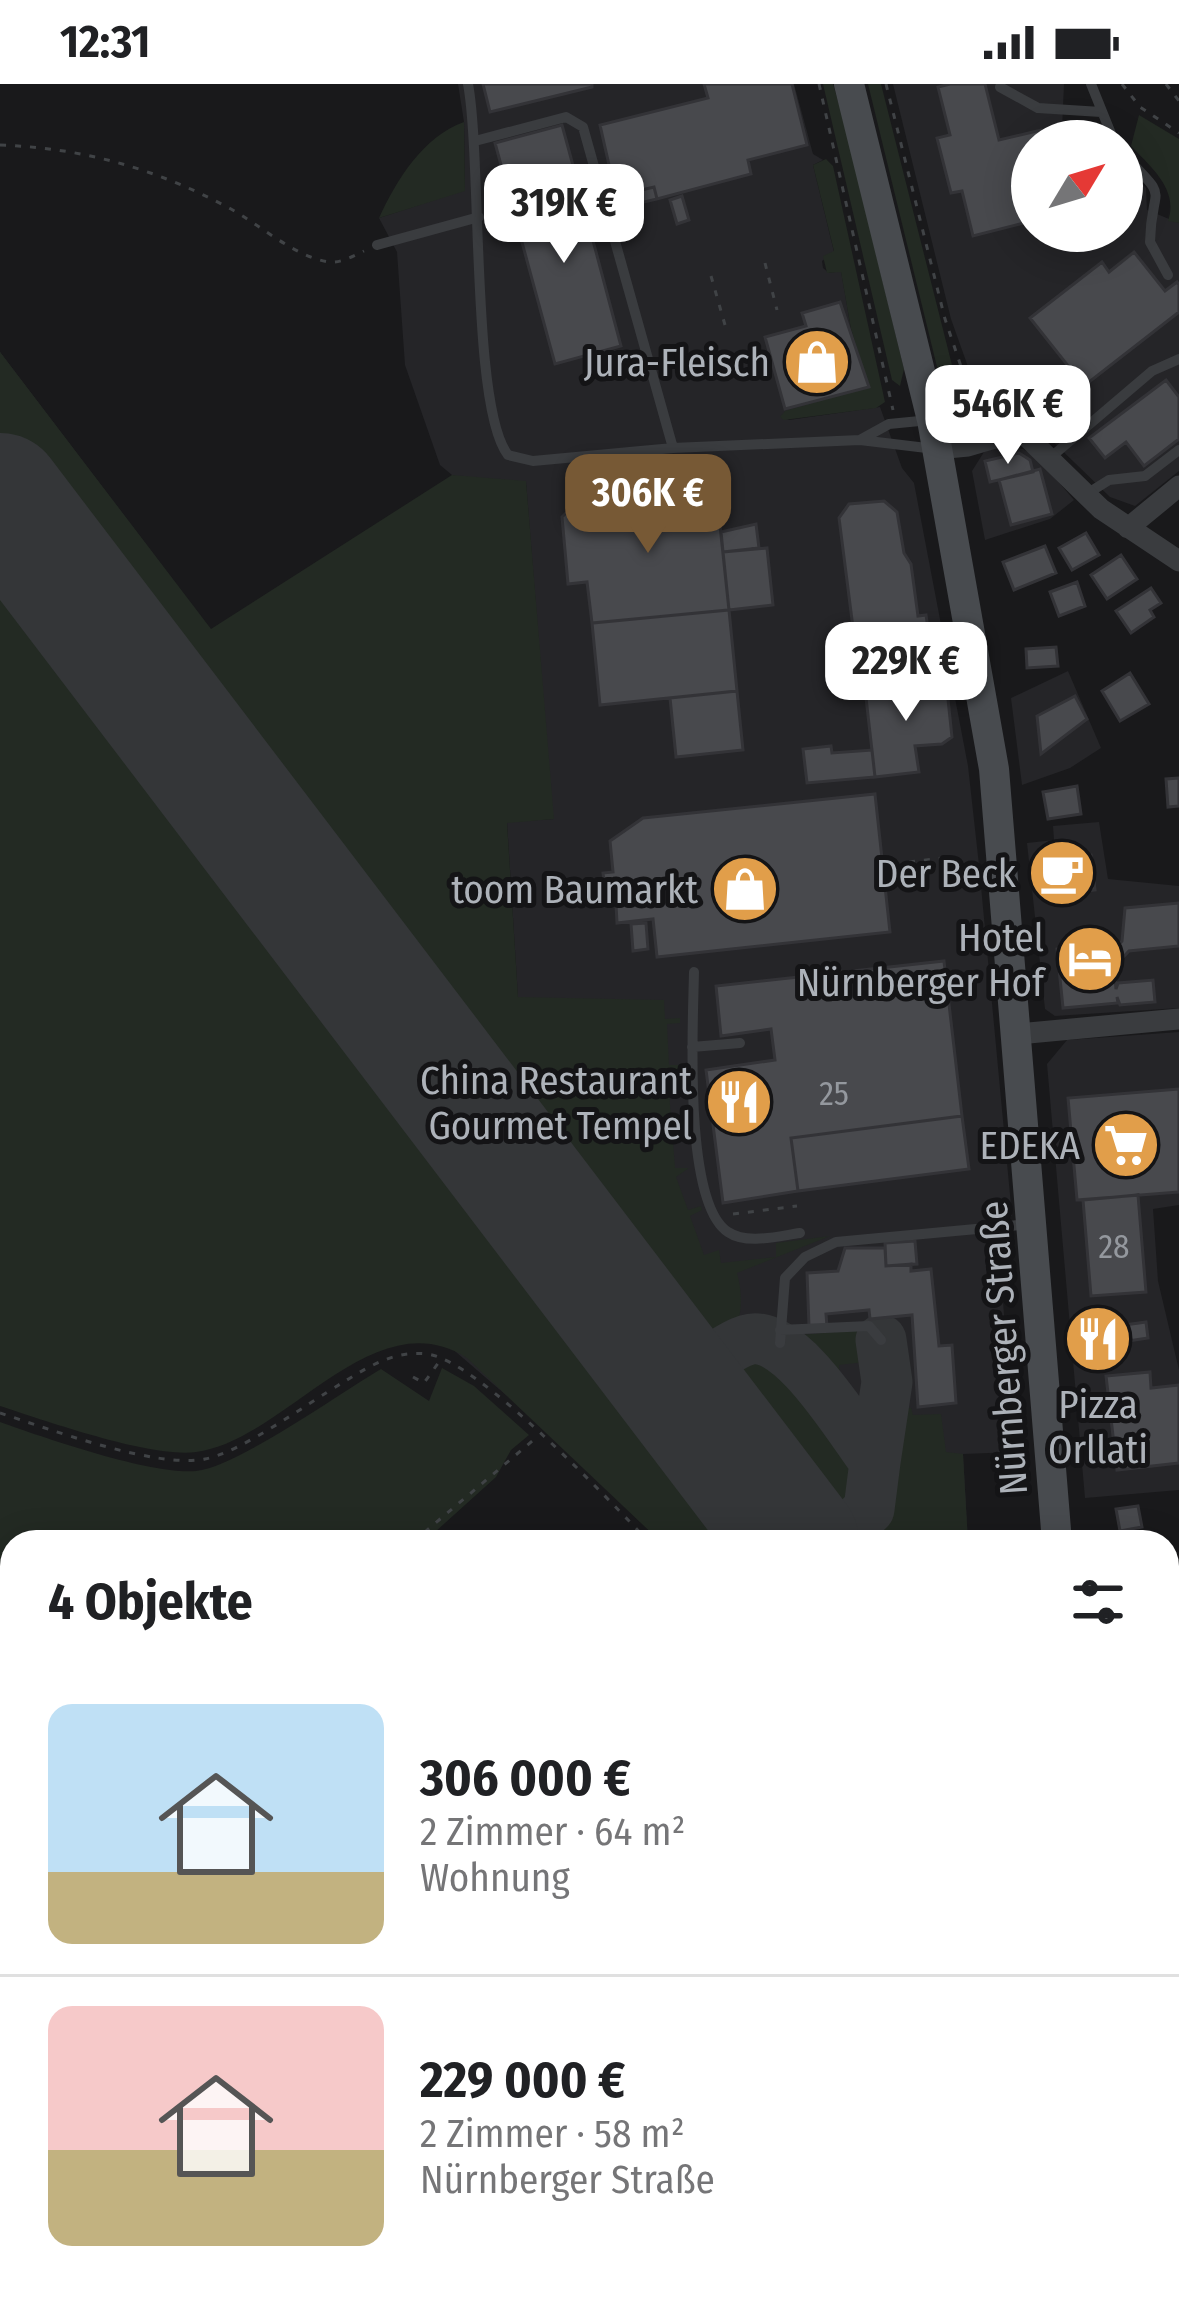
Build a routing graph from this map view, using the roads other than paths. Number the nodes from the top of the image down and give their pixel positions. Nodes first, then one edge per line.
1 (468, 84) edge
2 (849, 84) edge
3 (1091, 84) edge
4 (1000, 87) dead end
5 (1101, 112) junction
6 (1105, 120) edge
7 (475, 141) junction
8 (1143, 176) edge
9 (478, 217) junction
10 (377, 245) road end
11 (1168, 275) dead end
12 (1179, 359) edge
13 (1029, 403) dead end
14 (1017, 431) junction
15 (935, 434) junction
16 (860, 440) junction
17 (673, 448) junction
18 (1179, 451) edge
19 (1051, 457) junction
20 (1179, 486) edge
21 (1084, 495) junction
22 (1129, 528) junction
23 (1179, 561) edge
24 (694, 972) dead end
25 (1179, 1019) edge
26 (1018, 1034) junction
27 (740, 1043) dead end
28 (692, 1047) junction
29 (1034, 1224) junction
30 (800, 1234) dead end
31 (881, 1340) dead end
32 (1056, 1530) edge

1 - 7 lane
2 - 15 main road, Nürnberger Straße
3 - 5 lane
4 - 5 lane
5 - 6 lane
7 - 9 lane
7 - 17 lane
8 - 11 lane
9 - 10 lane
9 - 17 lane
12 - 19 lane
13 - 14 lane
14 - 15 street
14 - 19 street
15 - 16 lane
15 - 16 lane
15 - 26 main road, Nürnberger Straße
16 - 17 lane
18 - 21 lane
19 - 21 street
20 - 22 street
21 - 22 street
22 - 23 street
24 - 28 lane
25 - 26 street
26 - 29 main road, Nürnberger Straße
27 - 28 lane
28 - 30 lane
29 - 31 lane
29 - 32 main road, Nürnberger Straße

